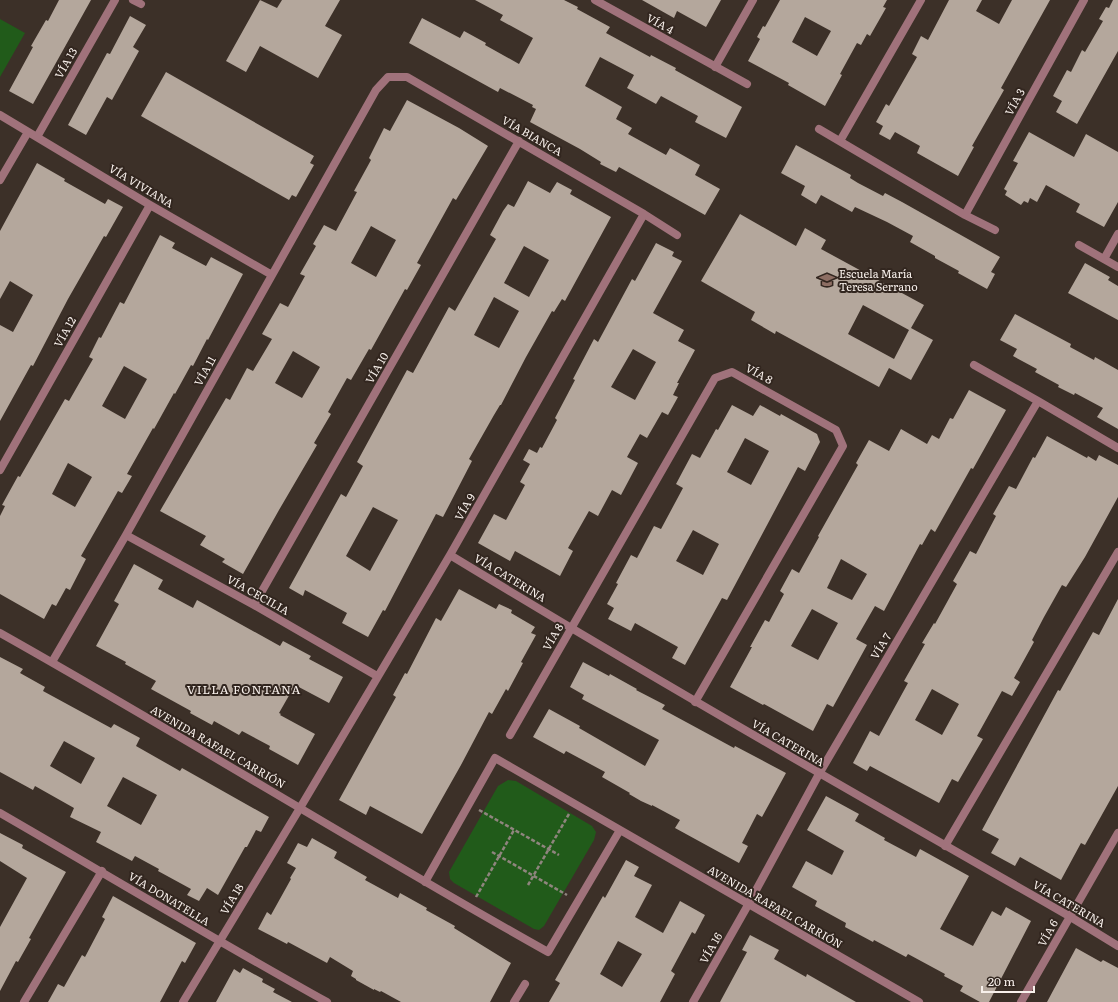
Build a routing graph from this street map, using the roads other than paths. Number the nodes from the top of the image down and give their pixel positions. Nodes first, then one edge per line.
1 (115, 0) edge
2 (133, 0) edge
3 (595, 0) edge
4 (753, 0) edge
5 (921, 0) edge
6 (1084, 0) edge
7 (141, 4) dead end
8 (714, 67) junction
9 (747, 84) dead end
10 (376, 90) joint
11 (0, 115) edge
12 (819, 129) dead end
13 (28, 132) junction
14 (37, 137) junction
15 (519, 141) junction
16 (840, 141) junction
17 (0, 180) edge
18 (150, 205) junction
19 (644, 214) junction
20 (966, 214) junction
21 (995, 230) dead end
22 (1118, 234) edge
23 (677, 236) dead end
24 (1079, 245) dead end
25 (1104, 259) junction
26 (1118, 267) edge
27 (272, 275) junction
28 (974, 365) dead end
29 (1038, 401) junction
30 (1118, 448) edge
31 (0, 470) edge
32 (126, 535) junction
33 (1118, 552) edge
34 (450, 555) junction
35 (254, 605) junction
36 (571, 628) junction
37 (0, 633) edge
38 (52, 662) junction
39 (378, 676) junction
40 (695, 702) junction
41 (510, 736) dead end
42 (819, 774) junction
43 (300, 808) junction
44 (0, 813) edge
45 (620, 830) junction
46 (1118, 833) edge
47 (946, 846) junction
48 (102, 872) junction
49 (425, 882) junction
50 (748, 905) junction
51 (1069, 916) junction
52 (220, 942) junction
53 (1118, 946) edge
54 (525, 984) dead end
55 (24, 1002) edge
56 (183, 1002) edge
57 (327, 1002) edge
58 (514, 1002) edge
59 (693, 1002) edge
60 (919, 1002) edge
61 (1021, 1002) edge

1 - 14 street, VÍA 13
2 - 7 street
3 - 8 street, VÍA 4
4 - 8 street
5 - 16 street
6 - 20 street, VÍA 3
8 - 9 street, VÍA 4
10 - 15 street, VÍA BIANCA
10 - 27 street, VÍA 11
11 - 13 street, VÍA VIVIANA
12 - 16 street
13 - 14 street, VÍA VIVIANA
13 - 17 street
14 - 18 street, VÍA VIVIANA
15 - 19 street, VÍA BIANCA
15 - 35 street, VÍA 10
16 - 20 street
18 - 27 street, VÍA VIVIANA
18 - 31 street, VÍA 12
19 - 23 street, VÍA BIANCA
19 - 34 street, VÍA 9
20 - 21 street
22 - 25 street
24 - 25 street
25 - 26 street
27 - 32 street, VÍA 11
28 - 29 street
29 - 30 street
29 - 42 street, VÍA 7
32 - 35 street, VÍA CECILIA
32 - 38 street, VÍA 11
33 - 47 street
34 - 36 street, VÍA CATERINA
34 - 39 street, VÍA 9
35 - 39 street, VÍA CECILIA
36 - 40 street, VÍA CATERINA
36 - 40 street, VÍA 8
36 - 41 street, VÍA 8
37 - 38 street, AVENIDA RAFAEL CARRIÓN
38 - 43 street, AVENIDA RAFAEL CARRIÓN
39 - 43 street, VÍA 9
40 - 42 street, VÍA CATERINA
42 - 47 street, VÍA CATERINA
42 - 50 street, VÍA 7
43 - 49 street, AVENIDA RAFAEL CARRIÓN
43 - 52 street, VÍA 18
44 - 48 street, VÍA DONATELLA
45 - 49 street, AVENIDA RAFAEL CARRIÓN
45 - 49 street, AVENIDA RAFAEL CARRIÓN
45 - 50 street, AVENIDA RAFAEL CARRIÓN
46 - 51 street, VÍA 6
47 - 51 street, VÍA CATERINA
48 - 52 street, VÍA DONATELLA
48 - 55 street
50 - 59 street, VÍA 16
50 - 60 street, AVENIDA RAFAEL CARRIÓN
51 - 53 street, VÍA CATERINA
51 - 61 street, VÍA 6
52 - 56 street, VÍA 18
52 - 57 street, VÍA DONATELLA
54 - 58 street

